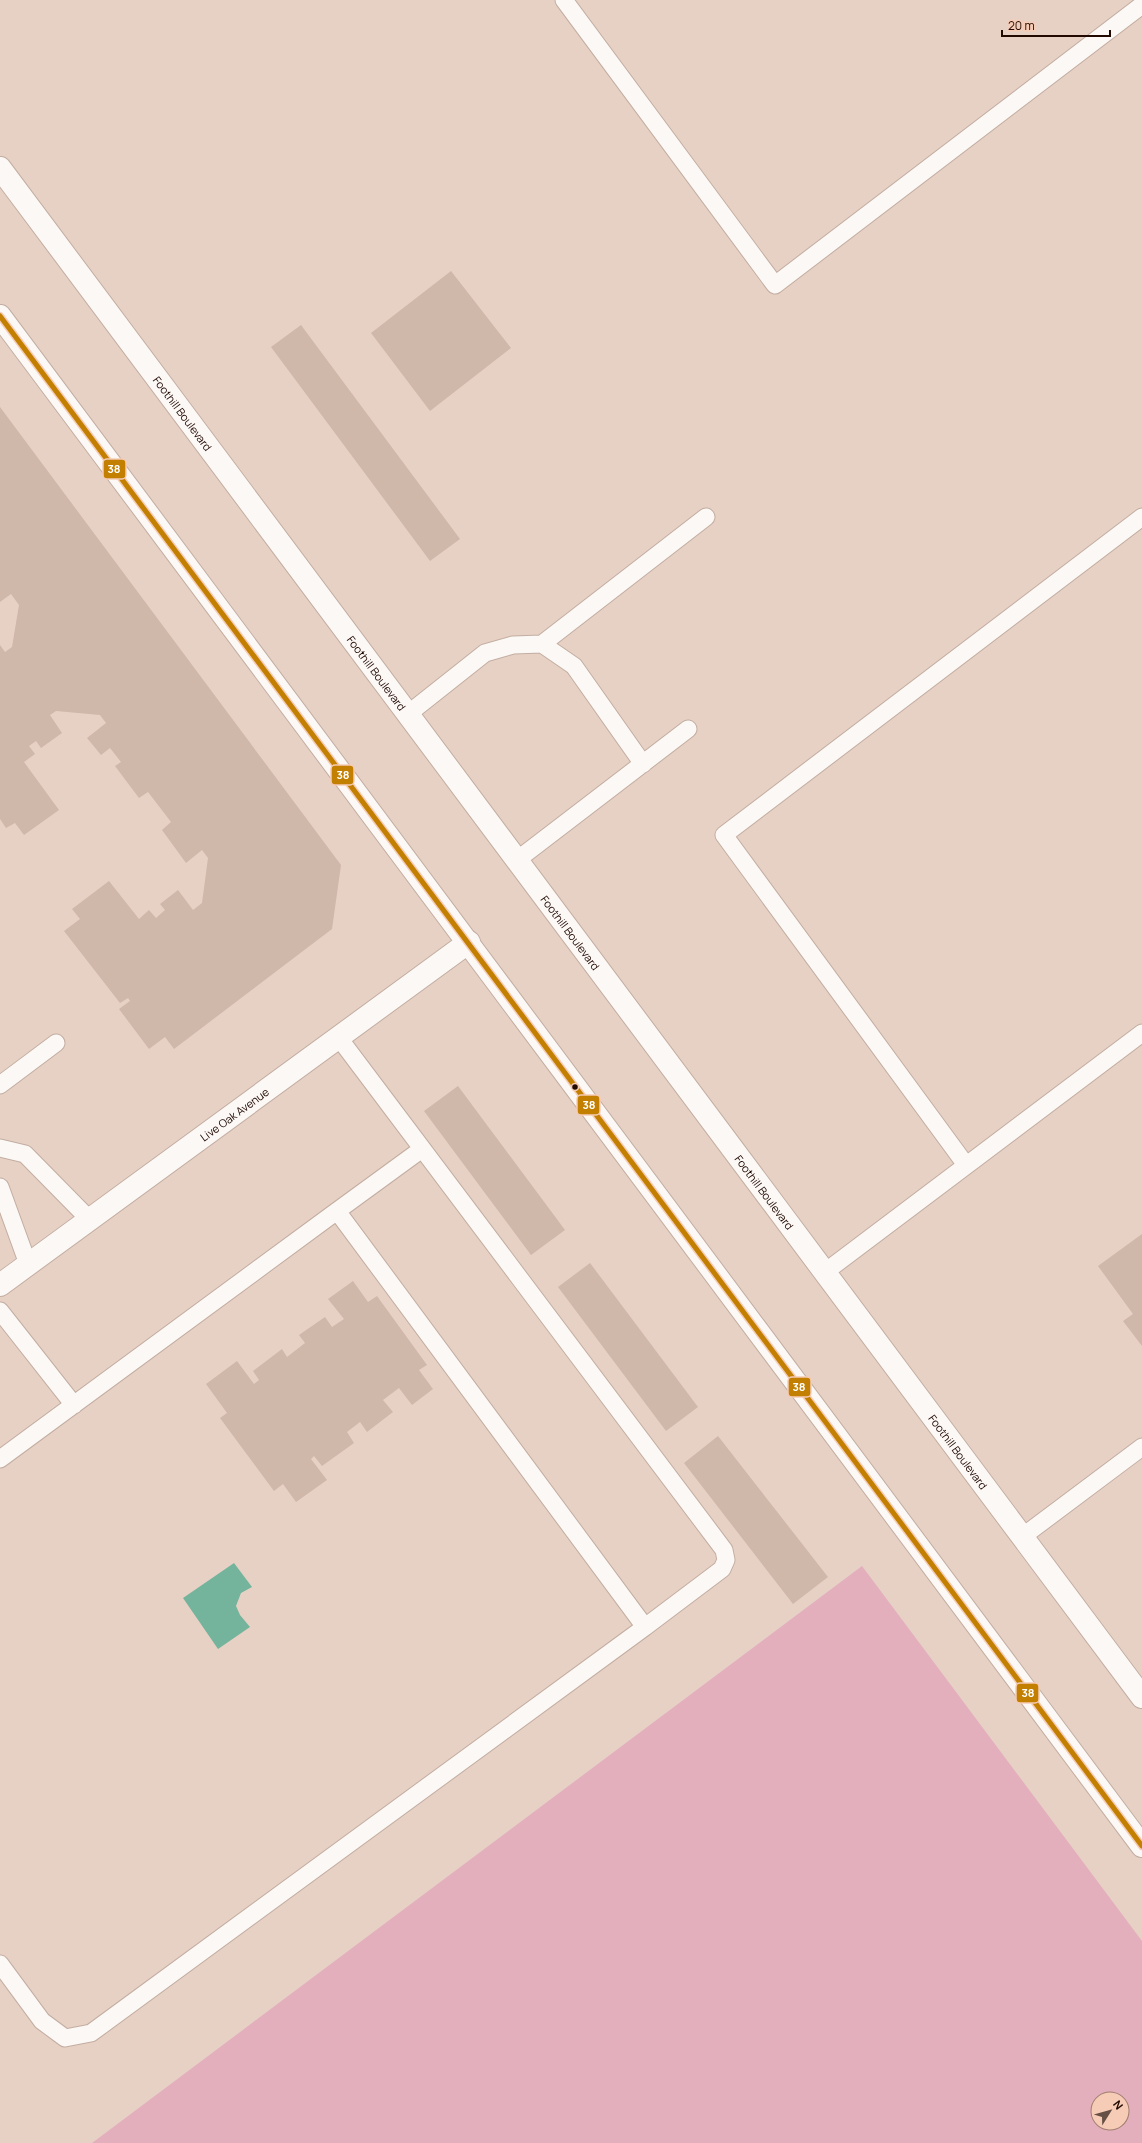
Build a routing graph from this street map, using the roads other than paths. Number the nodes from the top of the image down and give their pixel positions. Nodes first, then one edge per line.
1 (564, 0) edge
2 (1142, 5) edge
3 (0, 168) edge
4 (0, 316) edge
5 (706, 517) dead end
6 (1142, 517) edge
7 (542, 644) junction
8 (408, 714) junction
9 (688, 729) dead end
10 (643, 764) junction
11 (517, 860) junction
12 (469, 942) junction
13 (1142, 1033) edge
14 (339, 1038) junction
15 (56, 1043) dead end
16 (0, 1085) edge
17 (0, 1148) edge
18 (422, 1149) junction
19 (966, 1165) junction
20 (0, 1187) edge
21 (337, 1211) junction
22 (89, 1220) junction
23 (28, 1264) junction
24 (825, 1272) junction
25 (0, 1285) edge
26 (0, 1311) edge
27 (74, 1405) junction
28 (1142, 1448) edge
29 (0, 1459) edge
30 (1022, 1537) junction
31 (645, 1627) junction
32 (1142, 1697) edge
33 (1142, 1846) edge
34 (0, 1964) edge

1 - 2 lane
3 - 8 main road, Foothill Boulevard
4 - 12 main road
5 - 7 lane
6 - 19 lane
7 - 8 lane
7 - 10 lane
8 - 11 main road, Foothill Boulevard
9 - 10 lane
10 - 11 lane
11 - 24 main road, Foothill Boulevard
12 - 14 main road, Live Oak Avenue
12 - 33 main road
13 - 19 lane
14 - 18 lane
14 - 22 main road, Live Oak Avenue
15 - 16 lane
17 - 22 lane
18 - 21 lane
18 - 31 lane
19 - 24 lane
20 - 23 lane
21 - 27 lane
21 - 31 lane
22 - 23 main road, Live Oak Avenue
23 - 25 main road, Live Oak Avenue
24 - 30 main road, Foothill Boulevard
26 - 27 lane
27 - 29 lane
28 - 30 lane
30 - 32 main road, Foothill Boulevard
31 - 34 lane

